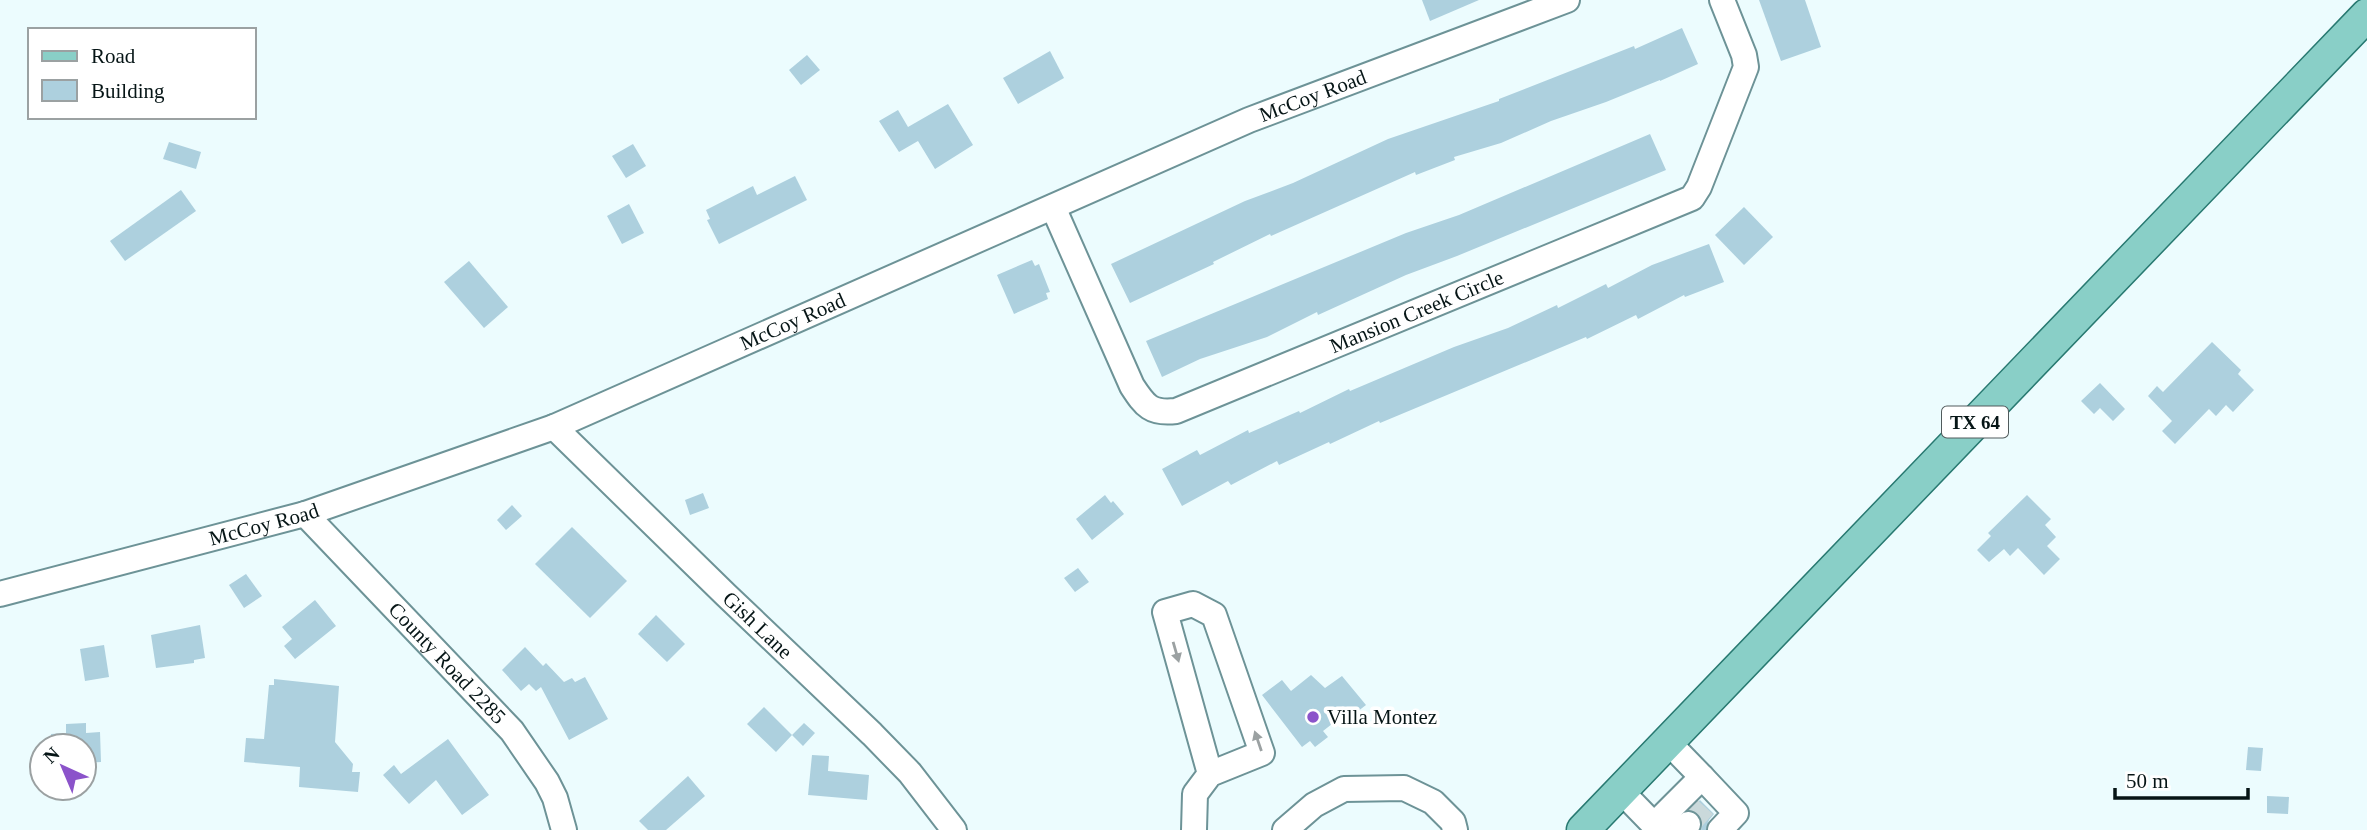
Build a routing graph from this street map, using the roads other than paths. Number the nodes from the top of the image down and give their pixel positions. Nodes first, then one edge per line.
1 (1567, 0) edge
2 (1722, 0) edge
3 (2367, 15) edge
4 (1053, 207) junction
5 (554, 427) junction
6 (304, 514) junction
7 (0, 594) edge
8 (1668, 742) junction
9 (1210, 774) junction
10 (1621, 791) junction
11 (1708, 792) junction
12 (1656, 827) edge
13 (564, 830) edge
14 (954, 830) edge
15 (1194, 830) edge
16 (1285, 830) edge
17 (1455, 830) edge
18 (1583, 830) edge
19 (1720, 830) tunnel mouth

1 - 4 street, McCoy Road
2 - 4 street, Mansion Creek Circle
3 - 8 main road, TX 64
4 - 5 street, McCoy Road
5 - 6 street, McCoy Road
5 - 14 street, Gish Lane
6 - 7 street, McCoy Road
6 - 13 street, County Road 2285
8 - 10 main road, TX 64
8 - 11 street
9 -> 9 street
9 - 15 street
10 - 12 street
10 - 18 main road, TX 64
11 - 12 street
11 - 19 street
16 - 17 street

